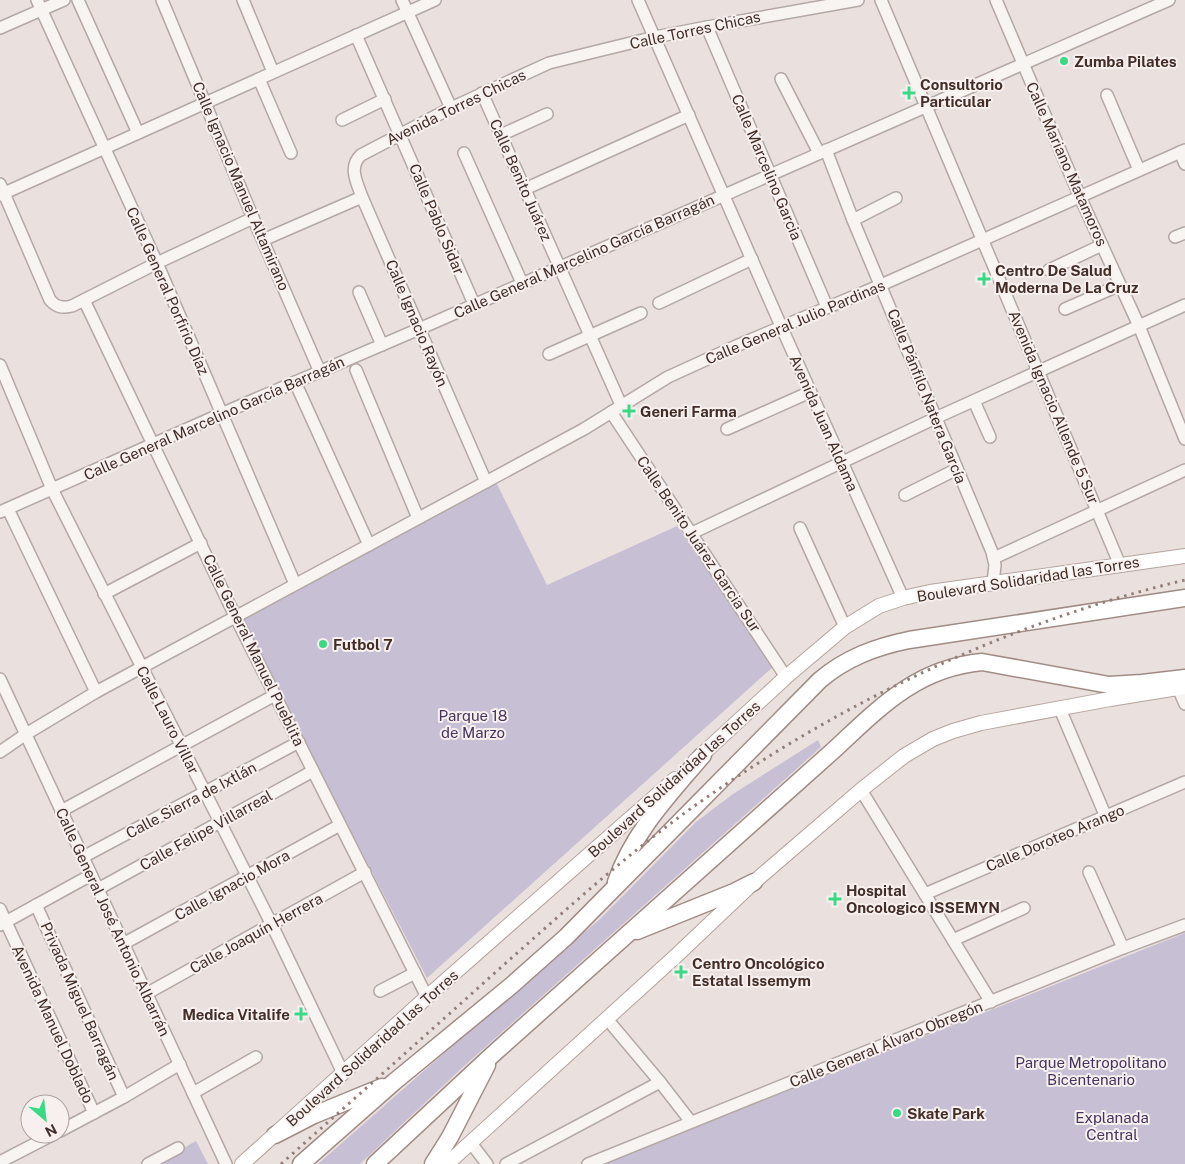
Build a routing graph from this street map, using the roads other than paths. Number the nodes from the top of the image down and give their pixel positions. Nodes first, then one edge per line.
1 (64, 0) edge
2 (78, 0) edge
3 (162, 0) edge
4 (243, 0) edge
5 (402, 0) edge
6 (435, 0) edge
7 (638, 0) edge
8 (784, 0) edge
9 (858, 0) edge
10 (881, 0) edge
11 (996, 0) edge
12 (1167, 0) edge
13 (39, 5) edge
14 (789, 11) junction
15 (408, 12) junction
16 (707, 27) junction
17 (0, 28) edge
18 (356, 36) junction
19 (655, 38) junction
20 (562, 60) joint
21 (1022, 63) junction
22 (273, 72) junction
23 (259, 79) junction
24 (781, 79) dead end
25 (482, 93) junction
26 (1106, 95) dead end
27 (384, 100) junction
28 (206, 103) junction
29 (927, 106) junction
30 (451, 108) junction
31 (547, 114) dead end
32 (689, 115) junction
33 (342, 120) dead end
34 (138, 133) junction
35 (400, 134) junction
36 (501, 135) junction
37 (104, 148) junction
38 (823, 151) junction
39 (1182, 151) edge
40 (464, 152) dead end
41 (291, 153) dead end
42 (354, 162) joint
43 (1185, 164) edge
44 (1139, 170) junction
45 (771, 174) junction
46 (525, 189) junction
47 (1, 191) edge
48 (724, 194) junction
49 (362, 197) junction
50 (1080, 197) junction
51 (896, 198) dead end
52 (253, 218) junction
53 (853, 220) junction
54 (263, 240) junction
55 (983, 240) junction
56 (1102, 245) junction
57 (752, 259) junction
58 (156, 263) junction
59 (559, 266) junction
60 (1049, 270) dead end
61 (522, 283) junction
62 (881, 285) junction
63 (1120, 285) junction
64 (359, 292) dead end
65 (84, 300) junction
66 (659, 303) dead end
67 (474, 304) junction
68 (1185, 305) edge
69 (827, 307) junction
70 (1065, 309) dead end
71 (641, 313) dead end
72 (781, 326) junction
73 (1139, 326) junction
74 (420, 329) junction
75 (590, 336) junction
76 (382, 345) junction
77 (549, 354) dead end
78 (0, 365) edge
79 (356, 370) dead end
80 (320, 372) junction
81 (1039, 372) junction
82 (295, 382) junction
83 (810, 392) junction
84 (974, 401) junction
85 (622, 405) junction
86 (611, 412) junction
87 (221, 414) junction
88 (936, 418) junction
89 (728, 429) dead end
90 (990, 436) dead end
91 (1185, 439) edge
92 (153, 444) junction
93 (842, 463) junction
94 (958, 469) junction
95 (1185, 470) edge
96 (486, 482) junction
97 (52, 490) junction
98 (905, 495) dead end
99 (4, 510) edge
100 (1098, 510) junction
101 (418, 518) junction
102 (800, 528) dead end
103 (692, 533) junction
104 (201, 543) junction
105 (369, 545) junction
106 (1185, 556) edge
107 (994, 558) junction
108 (1120, 565) junction
109 (993, 583) junction
110 (295, 584) junction
111 (104, 594) junction
112 (903, 598) junction
113 (1185, 598) edge
114 (235, 616) junction
115 (845, 626) junction
116 (141, 668) junction
117 (786, 677) junction
118 (0, 679) edge
119 (1183, 685) edge
120 (96, 692) junction
121 (275, 694) junction
122 (1185, 704) edge
123 (1060, 709) junction
124 (26, 734) junction
125 (299, 742) junction
126 (182, 745) junction
127 (0, 752) edge
128 (703, 755) junction
129 (313, 771) junction
130 (1185, 782) edge
131 (861, 790) junction
132 (205, 792) junction
133 (61, 812) junction
134 (1106, 817) junction
135 (221, 822) junction
136 (340, 825) junction
137 (83, 858) junction
138 (365, 872) junction
139 (1089, 872) dead end
140 (91, 875) junction
141 (248, 876) junction
142 (754, 882) junction
143 (614, 888) junction
144 (98, 889) junction
145 (925, 894) junction
146 (36, 905) junction
147 (1024, 908) dead end
148 (0, 909) edge
149 (3, 923) edge
150 (272, 925) junction
151 (1185, 925) edge
152 (626, 935) junction
153 (953, 940) junction
154 (123, 944) junction
155 (1123, 948) junction
156 (415, 973) junction
157 (380, 992) dead end
158 (146, 994) junction
159 (428, 997) junction
160 (991, 1002) junction
161 (607, 1019) junction
162 (491, 1056) junction
163 (256, 1057) dead end
164 (180, 1064) junction
165 (343, 1073) junction
166 (394, 1082) junction
167 (660, 1082) junction
168 (193, 1093) junction
169 (124, 1097) junction
170 (94, 1113) junction
171 (691, 1122) junction
172 (70, 1126) edge
173 (275, 1135) junction
174 (471, 1143) junction
175 (35, 1144) edge
176 (178, 1148) dead end
177 (0, 1162) edge
178 (148, 1164) edge
179 (226, 1164) edge
180 (242, 1164) edge
181 (301, 1164) edge
182 (375, 1164) edge
183 (433, 1164) edge
184 (447, 1164) edge
185 (487, 1164) edge
186 (506, 1164) edge
187 (588, 1164) edge

1 - 13 street
2 - 34 street
3 - 28 street, Calle Ignacio Manuel Altamirano
4 - 22 street
5 - 15 street
6 - 15 street
7 - 19 street, Avenida Juan Aldama
8 - 14 street
9 - 14 street, Calle Torres Chicas
10 - 29 street, Avenida Ignacio Allende 5 Sur
11 - 21 street, Calle Mariano Matamoros
12 - 21 street, Calle General Marcelino García Barragán
13 - 17 street
13 - 37 street, Calle General Porfirio Díaz
14 - 16 street, Calle Torres Chicas
15 - 18 street
15 - 30 street
16 - 19 street, Calle Torres Chicas
16 - 45 street, Calle Marcelino Garcia
18 - 22 street
18 - 27 street, Calle Pablo Sidar
19 - 20 street, Calle Torres Chicas
19 - 32 street, Avenida Juan Aldama
20 - 25 street, Avenida Torres Chicas
21 - 29 street, Calle General Marcelino García Barragán
21 - 50 street, Calle Mariano Matamoros
22 - 23 street
23 - 28 street
23 - 41 street
24 - 38 street, Calle Pánfilo Natera García
25 - 30 street, Avenida Torres Chicas
25 - 36 street, Calle Benito Juárez
26 - 44 street
27 - 33 street
27 - 35 street, Calle Pablo Sidar
28 - 34 street
28 - 52 street, Calle Ignacio Manuel Altamirano
29 - 38 street, Calle General Marcelino García Barragán
29 - 55 street, Avenida Ignacio Allende 5 Sur
30 - 35 street, Avenida Torres Chicas
31 - 36 street
32 - 46 street
32 - 48 street, Avenida Juan Aldama
34 - 37 street
35 - 42 street, Avenida Torres Chicas
35 - 67 street, Calle Pablo Sidar
36 - 46 street, Calle Benito Juárez
37 - 47 street
37 - 58 street, Calle General Porfirio Díaz
38 - 45 street, Calle General Marcelino García Barragán
38 - 53 street, Calle Pánfilo Natera García
39 - 43 street
39 - 44 street, Calle General Julio Pardinas
40 - 61 street
42 - 49 street, Calle Ignacio Rayón
44 - 50 street, Calle General Julio Pardinas
45 - 48 street, Calle General Marcelino García Barragán
45 - 69 street, Calle Marcelino Garcia
46 - 59 street, Calle Benito Juárez
47 - 65 street
48 - 57 street, Avenida Juan Aldama
48 - 59 street, Calle General Marcelino García Barragán
49 - 54 street
49 - 74 street, Calle Ignacio Rayón
50 - 55 street, Calle General Julio Pardinas
50 - 56 street, Calle Mariano Matamoros
51 - 53 street
52 - 54 street, Calle Ignacio Manuel Altamirano
52 - 58 street
53 - 62 street, Calle Pánfilo Natera García
54 - 80 street, Calle Ignacio Manuel Altamirano
55 - 62 street, Calle General Julio Pardinas
55 - 81 street, Avenida Ignacio Allende 5 Sur
56 - 60 street
56 - 63 street, Calle Mariano Matamoros
57 - 66 street
57 - 72 street, Avenida Juan Aldama
58 - 65 street
58 - 87 street, Calle General Porfirio Díaz
59 - 61 street, Calle General Marcelino García Barragán
59 - 75 street, Calle Benito Juárez
61 - 67 street, Calle General Marcelino García Barragán
62 - 69 street, Calle General Julio Pardinas
62 - 88 street, Calle Pánfilo Natera García
63 - 70 street
63 - 73 street, Calle Mariano Matamoros
64 - 76 street
65 - 92 street, Calle General Manuel Pueblita
67 - 74 street, Calle General Marcelino García Barragán
68 - 73 street
69 - 72 street, Calle General Julio Pardinas
71 - 75 street
72 - 83 street, Avenida Juan Aldama
72 - 85 street, Calle General Julio Pardinas
73 - 81 street
73 - 91 street, Calle Mariano Matamoros
74 - 76 street, Calle General Marcelino García Barragán
74 - 96 street, Calle Ignacio Rayón
75 - 77 street
75 - 85 street, Calle Benito Juárez
76 - 80 street, Calle General Marcelino García Barragán
78 - 97 street, Calle Lauro Villar
79 - 101 street
80 - 82 street, Calle General Marcelino García Barragán
81 - 84 street
81 - 100 street, Avenida Ignacio Allende 5 Sur
82 - 87 street, Calle General Marcelino García Barragán
82 - 105 street
83 - 89 street
83 - 93 street, Avenida Juan Aldama
84 - 88 street
84 - 90 street
85 - 86 street, Calle General Julio Pardinas
86 - 96 street, Calle General Julio Pardinas
86 - 103 street, Calle Benito Juárez Garcia Sur
87 - 92 street, Calle General Marcelino García Barragán
87 - 110 street, Calle General Porfirio Díaz
88 - 93 street
88 - 94 street, Calle Pánfilo Natera García
92 - 97 street, Calle General Marcelino García Barragán
92 - 104 street, Calle General Manuel Pueblita
93 - 103 street
93 - 112 street, Avenida Juan Aldama
94 - 98 street
94 - 107 street, Calle Pánfilo Natera García
95 - 100 street
96 - 101 street, Calle General Julio Pardinas
97 - 99 street, Calle General Marcelino García Barragán
97 - 111 street, Calle Lauro Villar
99 - 120 street
100 - 107 street
100 - 108 street, Avenida Ignacio Allende 5 Sur
101 - 105 street, Calle General Julio Pardinas
102 - 115 street
103 - 117 street, Calle Benito Juárez Garcia Sur
104 - 111 street
104 - 114 street, Calle General Manuel Pueblita
105 - 110 street, Calle General Julio Pardinas
106 - 108 main road, Boulevard Solidaridad las Torres
107 - 109 street
108 - 109 main road, Boulevard Solidaridad las Torres
109 - 112 main road, Boulevard Solidaridad las Torres
110 - 114 street, Calle General Julio Pardinas
111 - 116 street, Calle Lauro Villar
112 - 115 main road, Boulevard Solidaridad las Torres
113 - 143 highway, Boulevard Solidaridad las Torres
114 - 116 street, Calle General Julio Pardinas
114 - 121 street, Calle General Manuel Pueblita
115 - 117 main road, Boulevard Solidaridad las Torres
116 - 120 street, Calle General Julio Pardinas
116 - 126 street, Calle Lauro Villar
117 - 128 main road, Boulevard Solidaridad las Torres
118 - 124 street, Calle General José Antonio Albarrán
119 - 122 street
119 - 123 main road
119 - 152 highway
120 - 124 street, Calle General Julio Pardinas
121 - 125 street, Calle General Manuel Pueblita
121 - 126 street
123 - 131 main road
123 - 134 street
124 - 127 street, Calle General Julio Pardinas
124 - 133 street, Calle General José Antonio Albarrán
125 - 129 street, Calle General Manuel Pueblita
125 - 132 street, Calle Sierra de Ixtlán
126 - 132 street, Calle Lauro Villar
126 - 133 street
128 - 143 highway
128 - 159 main road, Boulevard Solidaridad las Torres
129 - 135 street, Calle Felipe Villarreal
129 - 136 street, Calle General Manuel Pueblita
130 - 134 street, Calle Doroteo Arango
131 - 142 main road
131 - 145 street
132 - 135 street, Calle Lauro Villar
132 - 137 street, Calle Sierra de Ixtlán
133 - 137 street, Calle General José Antonio Albarrán
134 - 145 street, Calle Doroteo Arango
135 - 141 street, Calle Lauro Villar
135 - 144 street, Calle Felipe Villarreal
136 - 138 street, Calle General Manuel Pueblita
136 - 141 street, Calle Ignacio Mora
137 - 140 street, Calle General José Antonio Albarrán
138 - 150 street, Calle Joaquín Herrera
138 - 156 street, Calle General Manuel Pueblita
139 - 155 street
140 - 144 street, Calle General José Antonio Albarrán
140 - 146 street
141 - 150 street, Calle Lauro Villar
141 - 154 street, Calle Ignacio Mora
142 - 152 highway
142 - 161 main road
143 - 166 highway, Boulevard Solidaridad las Torres
144 - 154 street, Calle General José Antonio Albarrán
145 - 153 street
146 - 149 street
146 - 169 street, Privada Miguel Barragán
147 - 153 street
148 - 149 street, Avenida Manuel Doblado
149 - 170 street, Avenida Manuel Doblado
150 - 158 street, Calle Joaquín Herrera
150 - 165 street, Calle Lauro Villar
151 - 155 street, Calle General Álvaro Obregón
152 - 162 highway
153 - 160 street
154 - 158 street, Calle General José Antonio Albarrán
155 - 160 street, Calle General Álvaro Obregón
156 - 157 street
156 - 159 street, Calle General Manuel Pueblita
158 - 164 street, Calle General José Antonio Albarrán
159 - 165 main road, Boulevard Solidaridad las Torres
160 - 171 street, Calle General Álvaro Obregón
161 - 167 street
161 - 174 main road
162 - 182 highway
162 - 183 highway
163 - 168 street
164 - 168 street, Calle General José Antonio Albarrán
164 - 169 street
165 - 173 main road, Boulevard Solidaridad las Torres
166 - 173 highway
166 - 181 highway, Boulevard Solidaridad las Torres
167 - 171 street
167 - 186 street
168 - 179 street, Calle General José Antonio Albarrán
169 - 170 street
170 - 172 street
171 - 187 street, Calle General Álvaro Obregón
173 - 180 main road, Boulevard Solidaridad las Torres
174 - 184 main road
174 - 185 street
175 - 177 street
176 - 178 street

